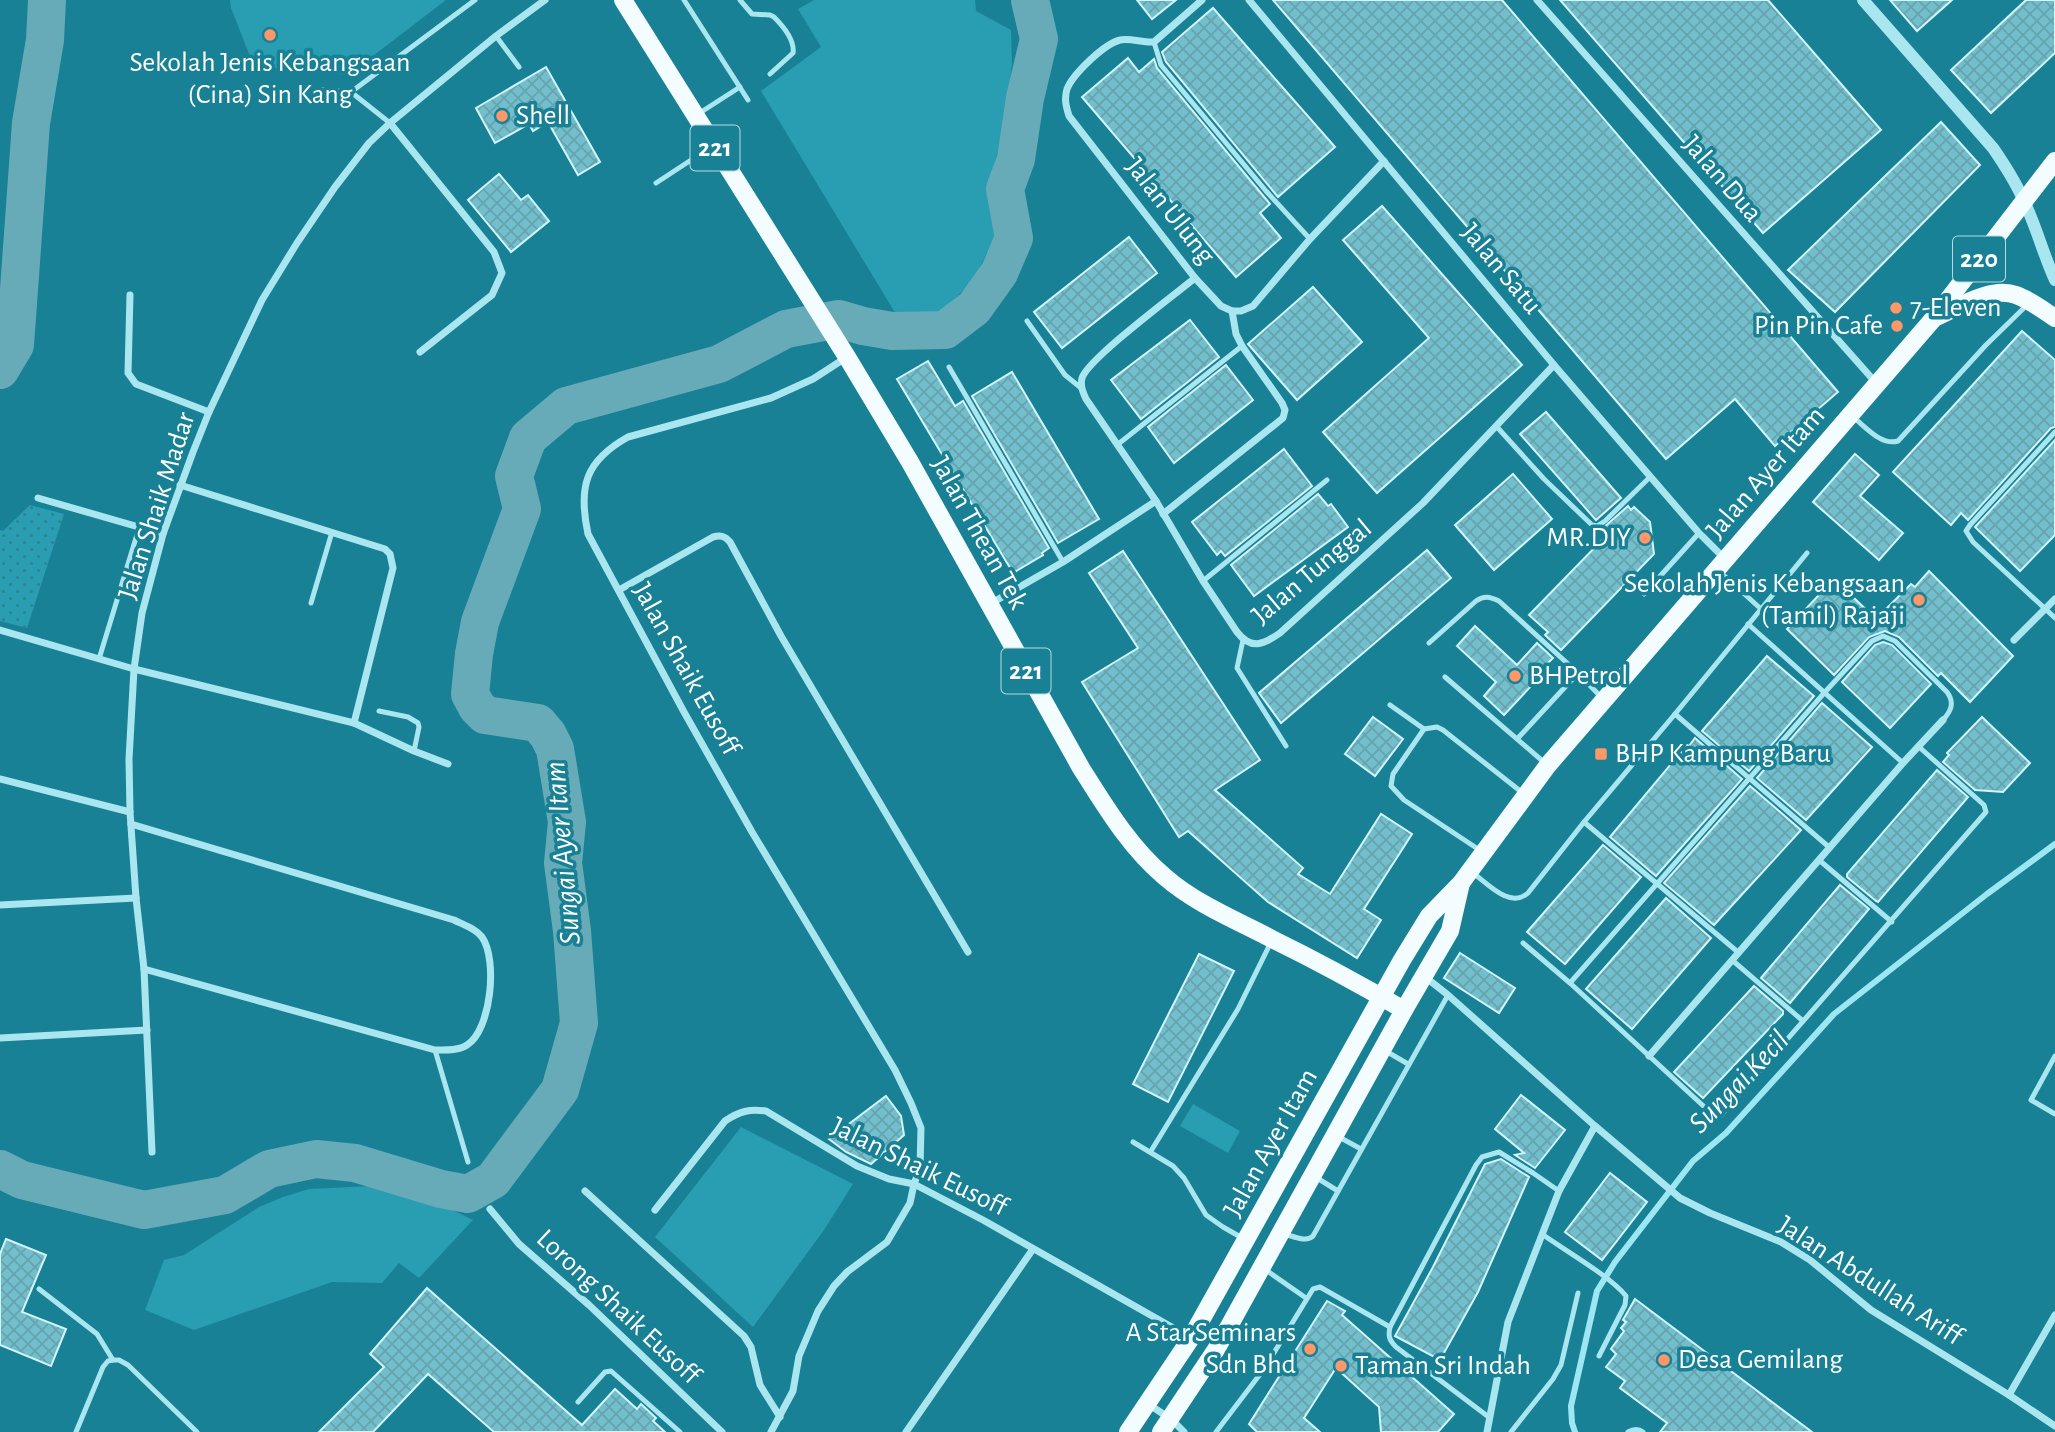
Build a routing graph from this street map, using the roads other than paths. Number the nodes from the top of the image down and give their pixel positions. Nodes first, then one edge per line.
1 (475, 0) edge
2 (545, 0) edge
3 (623, 0) edge
4 (684, 0) edge
5 (740, 0) edge
6 (1202, 0) edge
7 (1250, 0) edge
8 (1537, 0) edge
9 (1863, 0) edge
10 (496, 36) junction
11 (1154, 42) junction
12 (519, 67) dead end
13 (769, 74) dead end
14 (740, 87) junction
15 (322, 90) dead end
16 (351, 92) junction
17 (748, 100) dead end
18 (695, 116) junction
19 (390, 123) junction
20 (713, 146) junction
21 (1384, 161) junction
22 (2055, 161) edge
23 (656, 183) dead end
24 (2024, 201) junction
25 (1310, 239) junction
26 (1195, 278) junction
27 (2055, 281) edge
28 (130, 295) dead end
29 (2030, 302) junction
30 (1232, 311) junction
31 (1934, 318) junction
32 (2055, 318) edge
33 (1027, 321) dead end
34 (1242, 346) junction
35 (420, 352) dead end
36 (843, 352) junction
37 (1554, 365) junction
38 (949, 367) dead end
39 (1877, 384) junction
40 (1081, 387) junction
41 (209, 412) junction
42 (1851, 415) junction
43 (1497, 427) junction
44 (2055, 432) edge
45 (1117, 445) junction
46 (1650, 477) junction
47 (1327, 480) dead end
48 (180, 485) junction
49 (37, 498) dead end
50 (1156, 501) junction
51 (1163, 514) junction
52 (139, 528) junction
53 (332, 532) junction
54 (1699, 533) junction
55 (163, 534) junction
56 (1807, 553) dead end
57 (1063, 562) junction
58 (1721, 565) junction
59 (1202, 581) junction
60 (619, 590) junction
61 (1644, 594) dead end
62 (2055, 599) edge
63 (311, 603) dead end
64 (990, 604) junction
65 (1761, 609) junction
66 (2045, 609) junction
67 (2055, 618) edge
68 (1748, 624) junction
69 (0, 630) edge
70 (1243, 640) junction
71 (2014, 640) dead end
72 (1429, 643) dead end
73 (99, 659) junction
74 (134, 669) junction
75 (1578, 673) junction
76 (1445, 677) dead end
77 (1825, 692) junction
78 (1605, 701) junction
79 (1390, 705) dead end
80 (379, 711) dead end
81 (1675, 715) junction
82 (1943, 720) joint
83 (354, 723) junction
84 (1424, 729) junction
85 (1518, 738) junction
86 (1286, 746) dead end
87 (1919, 746) junction
88 (414, 751) junction
89 (1903, 763) junction
90 (448, 764) dead end
91 (1548, 765) junction
92 (0, 779) edge
93 (1749, 779) junction
94 (1525, 795) junction
95 (130, 812) junction
96 (1584, 822) junction
97 (131, 824) junction
98 (1830, 848) junction
99 (1483, 852) junction
100 (1819, 860) junction
101 (1466, 877) junction
102 (1657, 884) junction
103 (136, 898) junction
104 (0, 905) edge
105 (1892, 922) junction
106 (1272, 939) junction
107 (1523, 943) dead end
108 (968, 952) dead end
109 (1739, 953) junction
110 (1732, 960) junction
111 (144, 969) junction
112 (1424, 975) junction
113 (1570, 983) junction
114 (1448, 995) junction
115 (1381, 997) junction
116 (1404, 1010) junction
117 (1803, 1021) junction
118 (147, 1030) junction
119 (0, 1038) edge
120 (1382, 1049) junction
121 (435, 1050) junction
122 (1649, 1056) junction
123 (2055, 1056) edge
124 (1408, 1064) junction
125 (2055, 1114) edge
126 (1594, 1126) junction
127 (1335, 1135) junction
128 (1133, 1142) dead end
129 (1361, 1149) junction
130 (152, 1152) dead end
131 (1151, 1152) junction
132 (468, 1161) dead end
133 (1312, 1175) junction
134 (914, 1184) junction
135 (585, 1191) dead end
136 (1338, 1191) junction
137 (1559, 1191) junction
138 (490, 1209) dead end
139 (655, 1210) dead end
140 (1281, 1233) junction
141 (1542, 1234) junction
142 (1247, 1241) junction
143 (1033, 1249) junction
144 (1262, 1268) junction
145 (39, 1289) dead end
146 (1578, 1293) dead end
147 (1306, 1298) junction
148 (2055, 1315) edge
149 (1390, 1327) junction
150 (1191, 1338) junction
151 (1599, 1356) dead end
152 (113, 1360) junction
153 (2009, 1395) junction
154 (578, 1402) dead end
155 (1148, 1404) junction
156 (780, 1417) junction
157 (1490, 1418) junction
158 (1166, 1426) edge
159 (2055, 1426) edge
160 (76, 1432) edge
161 (197, 1432) edge
162 (680, 1432) edge
163 (722, 1432) edge
164 (771, 1432) edge
165 (906, 1432) edge
166 (1128, 1432) edge
167 (1184, 1432) edge
168 (1216, 1432) edge
169 (1487, 1432) edge
170 (1511, 1432) edge
171 (1628, 1432) edge
172 (1643, 1432) edge

1 - 16 lane
2 - 10 street, Jalan Shaik Madar
3 - 18 main road, Jalan Thean Tek / 221
4 - 14 lane
5 - 13 lane
6 - 11 street
7 - 21 street, Jalan Satu
8 - 39 street, Jalan Dua
9 - 24 street
10 - 12 lane
10 - 19 street, Jalan Shaik Madar
11 - 25 lane
11 - 26 street, Jalan Ulung
14 - 17 lane
14 - 18 lane
15 - 16 lane
16 - 19 lane
18 - 20 main road, Jalan Thean Tek / 221
19 - 35 street
19 - 41 street, Jalan Shaik Madar
20 - 23 lane
20 - 36 main road, Jalan Thean Tek / 221
21 - 25 street
21 - 37 street, Jalan Satu
22 - 24 main road, Jalan Ayer Itam / 220
24 - 27 street
24 - 31 main road, Jalan Ayer Itam / 220
25 - 30 street
26 - 30 street, Jalan Ulung
26 - 40 street
28 - 41 street
29 - 31 main road
29 - 32 main road
29 - 42 lane
30 - 34 street
31 - 39 main road, Jalan Ayer Itam / 220
33 - 40 lane, Jalan Tunggal
34 - 45 lane
34 - 51 street
36 - 60 street, Jalan Shaik Eusoff
36 - 64 main road, Jalan Thean Tek / 221
37 - 43 street, Jalan Tunggal
37 - 46 street, Jalan Satu
38 - 57 lane
39 - 42 main road, Jalan Ayer Itam / 220
40 - 45 street, Jalan Tunggal
41 - 48 street, Jalan Shaik Madar
42 - 58 main road, Jalan Ayer Itam / 220
43 - 46 lane
43 - 70 street, Jalan Tunggal
44 - 66 lane
45 - 50 street, Jalan Tunggal
46 - 54 street, Jalan Satu
47 - 59 lane
48 - 53 street
48 - 55 street, Jalan Shaik Madar
49 - 52 street
50 - 51 street, Jalan Tunggal
50 - 57 street
51 - 59 street, Jalan Tunggal
52 - 55 street
52 - 73 lane
53 - 63 lane
53 - 83 street
54 - 58 street, Jalan Satu
54 - 61 lane
55 - 74 street, Jalan Shaik Madar
56 - 65 lane
57 - 64 street
58 - 65 lane
58 - 78 main road, Jalan Ayer Itam / 220
59 - 70 street, Jalan Tunggal
60 - 108 street
60 - 134 street, Jalan Shaik Eusoff
62 - 66 street
64 - 106 main road, Jalan Thean Tek / 221
65 - 68 lane
66 - 67 lane
66 - 71 street
68 - 77 lane
68 - 81 lane
69 - 73 street
70 - 86 lane
72 - 75 lane
73 - 74 street
74 - 83 street
74 - 95 street, Jalan Shaik Madar
75 - 78 lane
75 - 85 lane
76 - 85 lane
77 - 82 lane
77 - 89 lane
77 - 93 lane
78 - 91 main road, Jalan Ayer Itam / 220
79 - 84 lane
80 - 88 lane
81 - 93 lane
81 - 96 lane
82 - 87 street
83 - 88 street
84 - 94 lane
84 - 99 lane
85 - 91 lane
87 - 89 street
87 - 105 lane
88 - 90 street
89 - 98 street
91 - 94 main road, Jalan Ayer Itam / 220
92 - 95 street
93 - 98 lane
93 - 102 lane
94 - 99 main road, Jalan Ayer Itam / 220
95 - 97 street, Jalan Shaik Madar
96 - 101 lane
96 - 102 lane
97 - 103 street, Jalan Shaik Madar
97 - 121 street
98 - 100 street
99 - 101 main road, Jalan Ayer Itam / 220
100 - 105 lane
100 - 109 street
101 - 112 main road, Jalan Ayer Itam / 220
101 - 115 main road, Jalan Ayer Itam / 220
102 - 109 lane
102 - 113 lane
103 - 104 street
103 - 111 street, Jalan Shaik Madar
105 - 117 lane
106 - 115 main road, Jalan Thean Tek / 221
106 - 131 lane
107 - 113 lane
109 - 110 street
110 - 117 lane
110 - 122 street
111 - 118 street, Jalan Shaik Madar
111 - 121 street
112 - 114 street, Jalan Abdullah Ariff
112 - 116 main road, Jalan Ayer Itam / 220
113 - 122 lane
114 - 124 lane
114 - 126 street, Jalan Abdullah Ariff
115 - 116 main road, 221
115 - 142 main road, Jalan Ayer Itam
116 - 120 main road, Jalan Ayer Itam
117 - 122 lane
118 - 119 street
118 - 130 street, Jalan Shaik Madar
120 - 124 lane
120 - 127 main road, Jalan Ayer Itam
121 - 132 lane
123 - 125 lane
124 - 129 lane
126 - 137 street
126 - 153 street, Jalan Abdullah Ariff
127 - 129 lane
127 - 133 main road, Jalan Ayer Itam
128 - 131 lane
129 - 136 lane
131 - 142 lane
133 - 136 lane
133 - 140 main road, Jalan Ayer Itam
134 - 139 street, Jalan Shaik Eusoff
134 - 143 street, Jalan Shaik Eusoff
134 - 156 street
135 - 156 street
136 - 140 lane
137 - 141 street
137 - 149 lane
138 - 163 street, Lorong Shaik Eusoff
140 - 144 main road, Jalan Ayer Itam
141 - 151 lane
141 - 157 street
142 - 150 main road, Jalan Ayer Itam
143 - 150 street, Jalan Shaik Eusoff
143 - 165 street
144 - 147 lane
144 - 158 main road, Jalan Ayer Itam
145 - 152 lane
146 - 170 lane
147 - 149 lane
147 - 168 lane
148 - 153 street
149 - 157 lane
150 - 155 main road, Jalan Ayer Itam
152 - 160 lane
152 - 161 lane
153 - 159 street, Jalan Abdullah Ariff
154 - 162 lane
155 - 158 street
155 - 166 main road, Jalan Ayer Itam
156 - 164 street
157 - 169 street
158 - 167 street
171 - 172 lane

